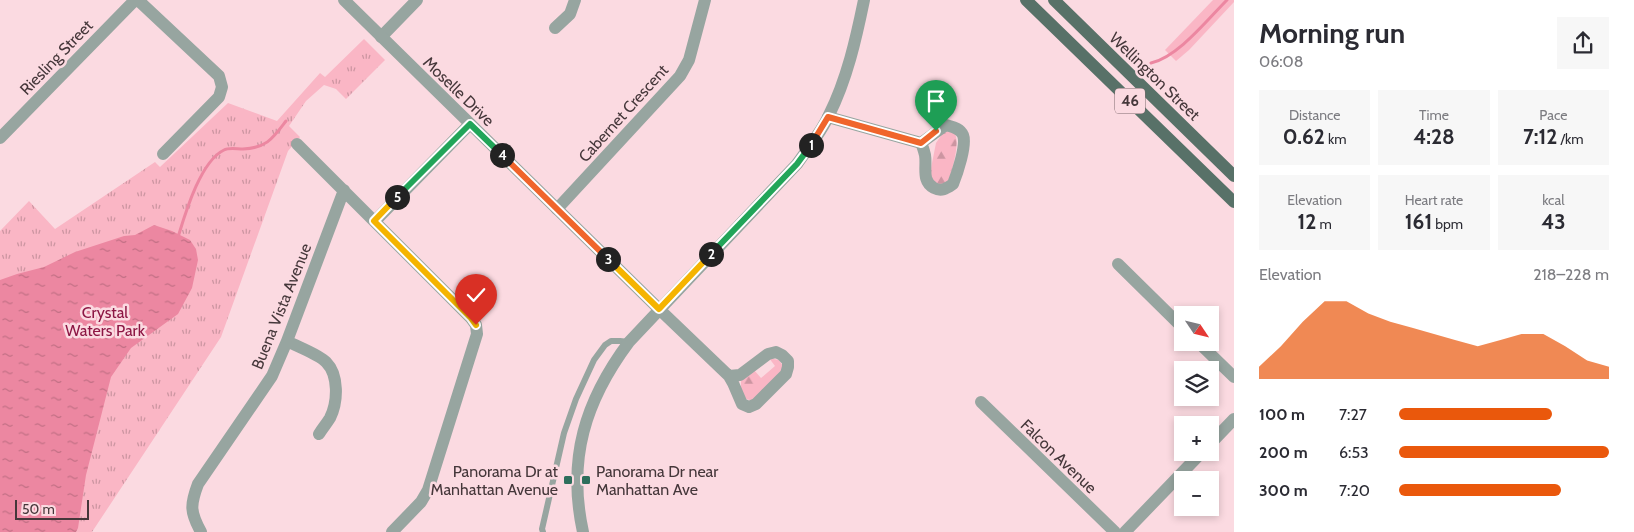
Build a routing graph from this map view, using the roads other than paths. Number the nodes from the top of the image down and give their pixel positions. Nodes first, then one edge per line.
1 (136, 0) edge
2 (344, 0) edge
3 (417, 0) edge
4 (574, 0) edge
5 (705, 0) edge
6 (862, 0) edge
7 (1026, 0) edge
8 (1054, 0) edge
9 (555, 28) dead end
10 (381, 37) junction
11 (828, 117) junction
12 (470, 124) junction
13 (0, 138) edge
14 (921, 143) junction
15 (297, 144) dead end
16 (163, 154) dead end
17 (1234, 176) edge
18 (344, 190) junction
19 (1234, 202) edge
20 (557, 209) junction
21 (374, 221) junction
22 (1118, 264) dead end
23 (659, 309) junction
24 (1174, 319) edge
25 (287, 341) junction
26 (629, 342) junction
27 (1207, 351) edge
28 (729, 376) junction
29 (1234, 377) edge
30 (981, 402) dead end
31 (1234, 419) edge
32 (319, 434) dead end
33 (1219, 435) edge
34 (1193, 461) edge
35 (202, 532) edge
36 (392, 532) edge
37 (543, 532) edge
38 (582, 532) edge
39 (1115, 532) edge
40 (1125, 532) edge

1 - 13 street, Riesling Street
1 - 16 street
2 - 10 street, Moselle Drive
3 - 10 street
4 - 9 street
5 - 20 street, Cabernet Crescent
6 - 11 street
7 - 19 main road, 46
8 - 17 main road, Wellington Street / 46
10 - 12 street, Moselle Drive
11 - 14 street
11 - 23 street
12 - 20 street, Moselle Drive
12 - 21 street
14 - 14 street
15 - 18 street
18 - 21 street
18 - 25 street, Buena Vista Avenue
20 - 23 street, Moselle Drive
21 - 36 street
22 - 24 street
23 - 26 street
23 - 28 street, Moselle Drive
25 - 32 street
25 - 35 street, Buena Vista Avenue
26 - 37 lane
26 - 38 street
27 - 29 street
28 - 28 street
30 - 39 street, Falcon Avenue
31 - 33 street
34 - 40 street

